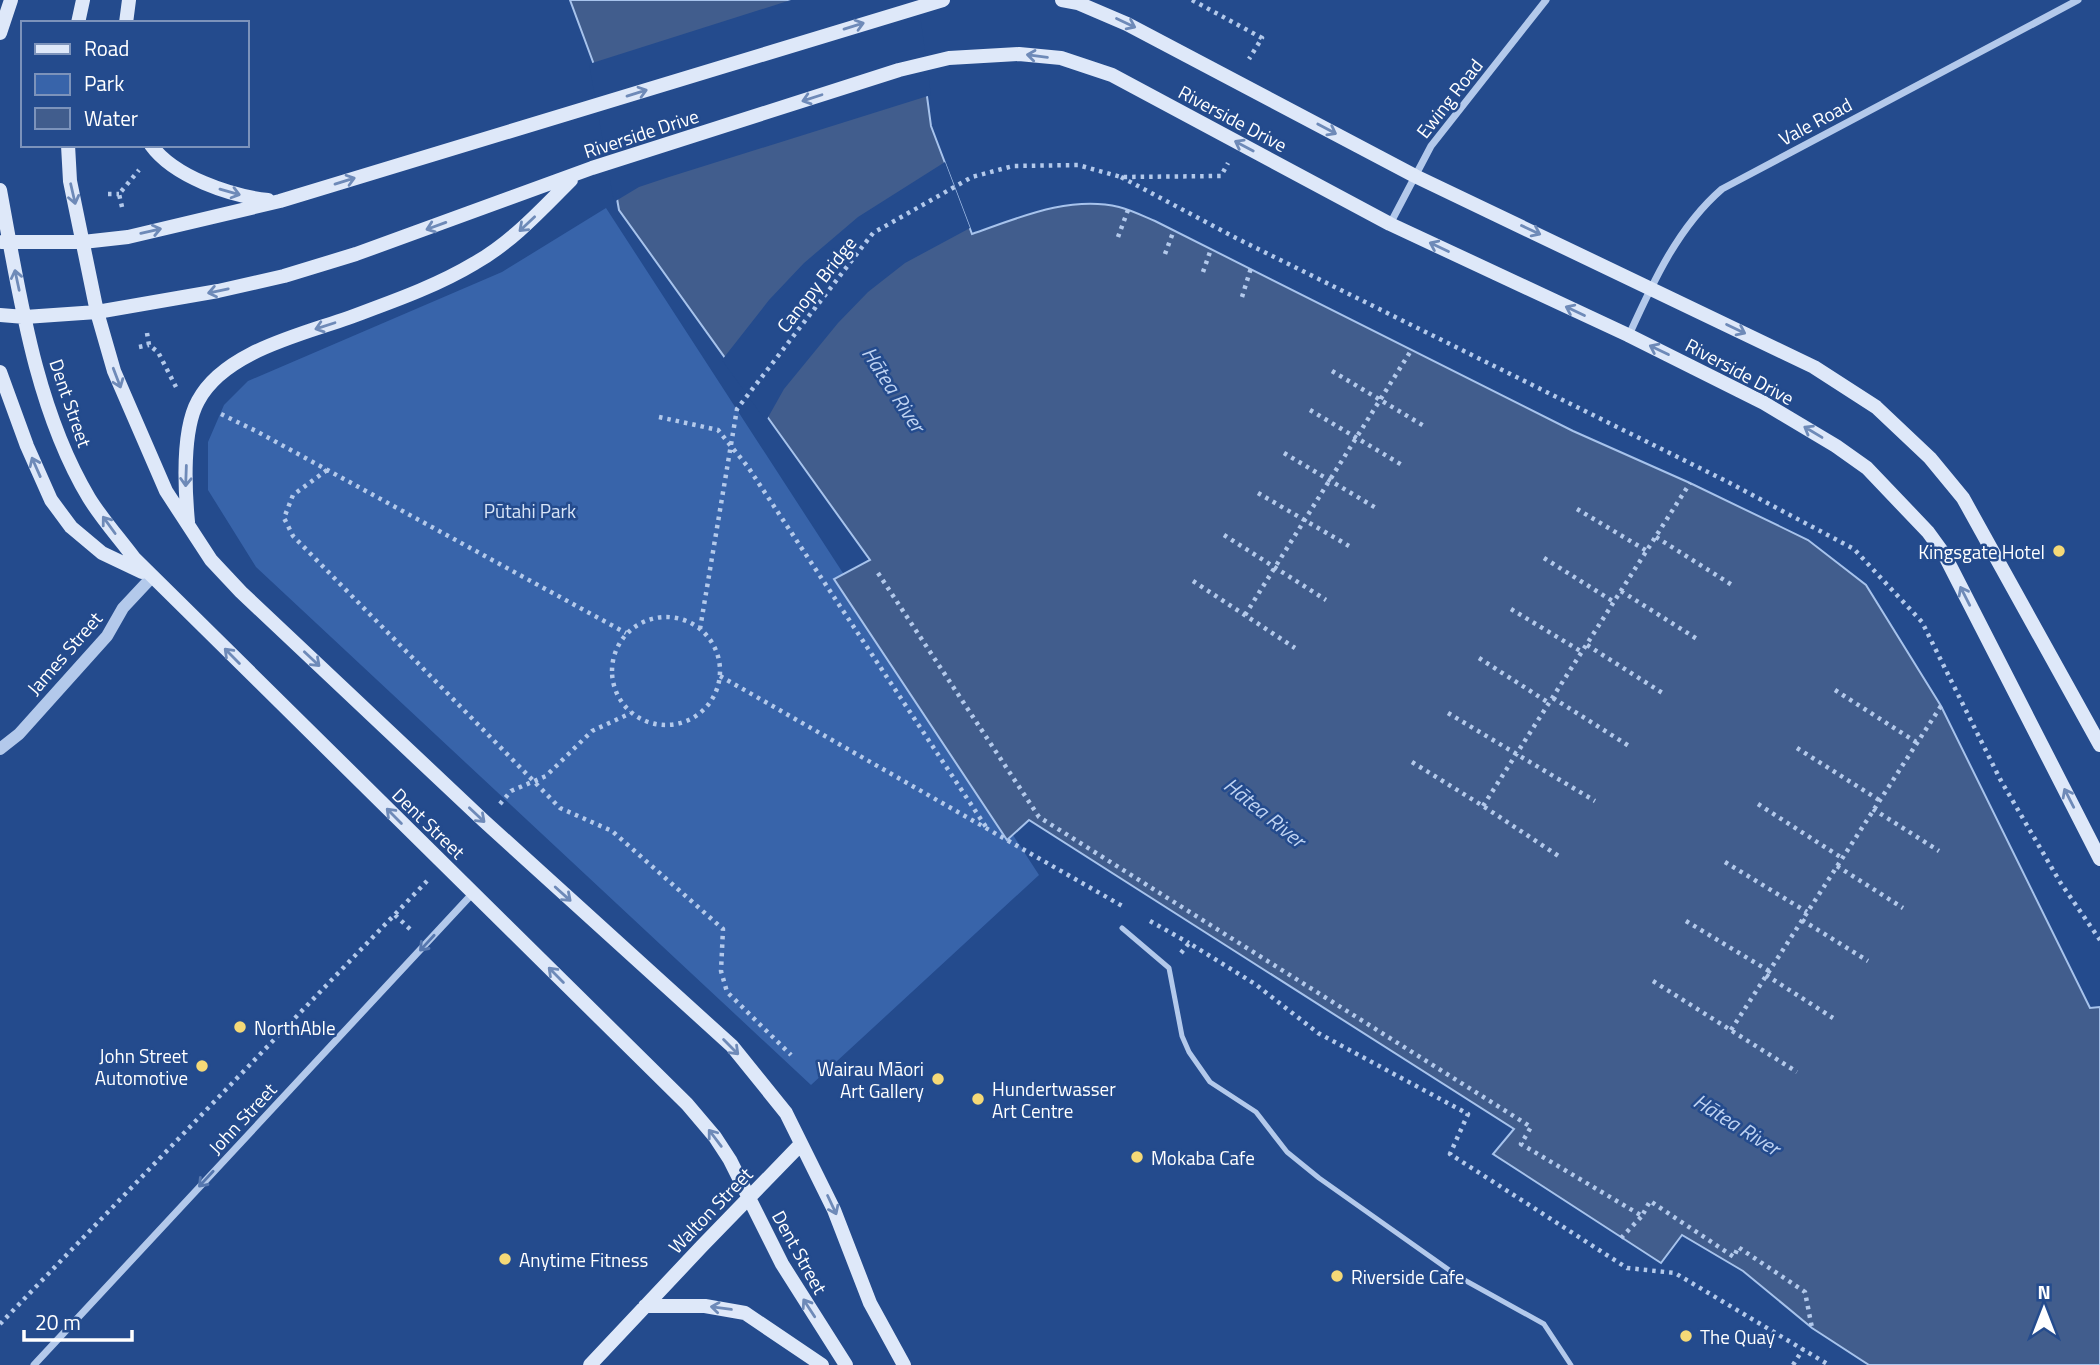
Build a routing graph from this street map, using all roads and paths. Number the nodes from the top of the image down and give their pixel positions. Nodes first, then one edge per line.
1 (11, 0) edge
2 (83, 0) edge
3 (129, 0) edge
4 (1062, 0) edge
5 (1192, 0) edge
6 (1546, 0) edge
7 (2078, 0) edge
8 (936, 1) edge
9 (78, 21) edge
10 (126, 21) edge
11 (0, 33) edge
12 (1237, 80) junction
13 (1239, 144) junction
14 (68, 147) edge
15 (153, 147) edge
16 (142, 166) dead end
17 (575, 176) junction
18 (1415, 176) junction
19 (1121, 177) junction
20 (0, 190) edge
21 (108, 194) dead end
22 (119, 194) junction
23 (279, 201) junction
24 (122, 207) dead end
25 (1128, 210) dead end
26 (1390, 224) junction
27 (1174, 230) dead end
28 (1118, 237) dead end
29 (83, 242) junction
30 (5, 243) edge
31 (1211, 249) dead end
32 (1165, 254) dead end
33 (1251, 268) dead end
34 (1203, 272) dead end
35 (1651, 287) junction
36 (1242, 297) dead end
37 (97, 312) junction
38 (0, 315) edge
39 (25, 317) junction
40 (147, 333) dead end
41 (1628, 335) junction
42 (149, 345) junction
43 (139, 346) dead end
44 (1412, 349) dead end
45 (1332, 370) dead end
46 (0, 372) edge
47 (176, 387) dead end
48 (1380, 399) junction
49 (197, 402) junction
50 (1310, 410) dead end
51 (659, 417) dead end
52 (1424, 426) dead end
53 (1356, 438) junction
54 (730, 446) junction
55 (1284, 453) dead end
56 (1402, 465) dead end
57 (327, 470) junction
58 (1329, 480) junction
59 (1690, 483) dead end
60 (1258, 493) dead end
61 (1376, 508) dead end
62 (1577, 509) dead end
63 (1304, 520) junction
64 (188, 524) junction
65 (1224, 535) dead end
66 (1656, 537) junction
67 (1349, 546) dead end
68 (1647, 551) junction
69 (1544, 558) dead end
70 (1274, 567) junction
71 (878, 573) dead end
72 (152, 577) junction
73 (1193, 581) dead end
74 (1732, 585) dead end
75 (1621, 591) junction
76 (1326, 600) dead end
77 (1614, 602) junction
78 (1511, 609) dead end
79 (1245, 615) junction
80 (700, 629) junction
81 (626, 633) junction
82 (1697, 639) dead end
83 (1587, 645) junction
84 (1295, 648) dead end
85 (1582, 652) junction
86 (1479, 658) dead end
87 (720, 676) junction
88 (1835, 690) dead end
89 (1664, 694) dead end
90 (1551, 700) junction
91 (1941, 706) dead end
92 (631, 713) junction
93 (1448, 713) dead end
94 (1916, 742) junction
95 (2100, 745) edge
96 (1629, 746) dead end
97 (1797, 748) dead end
98 (0, 749) edge
99 (1517, 755) junction
100 (1412, 762) dead end
101 (534, 782) junction
102 (512, 791) dead end
103 (1879, 800) junction
104 (1595, 802) dead end
105 (1758, 804) dead end
106 (1483, 806) junction
107 (1873, 809) junction
108 (988, 830) junction
109 (1939, 851) dead end
110 (1560, 857) dead end
111 (1842, 858) junction
112 (2100, 859) edge
113 (1725, 862) dead end
114 (1837, 866) junction
115 (431, 876) dead end
116 (473, 893) junction
117 (1903, 908) dead end
118 (1130, 910) dead end
119 (1807, 912) junction
120 (394, 915) junction
121 (1142, 916) dead end
122 (1802, 920) junction
123 (1686, 922) dead end
124 (1122, 928) dead end
125 (416, 934) dead end
126 (2100, 940) edge
127 (1189, 943) junction
128 (1868, 961) dead end
129 (1169, 968) junction
130 (1768, 973) junction
131 (1653, 982) dead end
132 (1833, 1017) dead end
133 (1731, 1030) junction
134 (791, 1055) dead end
135 (1797, 1072) dead end
136 (801, 1144) junction
137 (749, 1197) junction
138 (1642, 1216) junction
139 (1621, 1238) dead end
140 (645, 1306) junction
141 (0, 1324) edge
142 (1812, 1328) dead end
143 (1803, 1349) junction
144 (34, 1365) edge
145 (590, 1365) edge
146 (822, 1365) edge
147 (846, 1365) edge
148 (904, 1365) edge
149 (1571, 1365) edge
150 (1793, 1365) edge
151 (1829, 1365) edge

1 - 11 main road
2 - 9 main road
3 - 10 main road
4 -> 12 main road, Riverside Drive
5 - 12 path
6 - 18 street, Ewing Road
7 - 35 street, Vale Road
23 -> 8 main road, Riverside Drive
12 -> 18 main road, Riverside Drive
13 -> 17 main road, Riverside Drive
13 - 19 path
26 -> 13 main road, Riverside Drive
14 -> 29 main road, Dent Street
15 -> 23 main road
16 - 22 path
17 -> 37 main road, Riverside Drive
17 -> 49 main road
18 - 26 street, Ewing Road
18 -> 35 main road, Riverside Drive
19 - 54 path, Canopy Bridge
19 - 126 path
20 - 30 main road, Dent Street
21 - 22 path
22 - 24 path
29 -> 23 main road, Riverside Drive
25 - 28 path
41 -> 26 main road, Riverside Drive
27 - 32 path
29 - 30 main road, Riverside Drive
29 - 37 main road, Dent Street
39 -> 30 main road, Dent Street
31 - 34 path
33 - 36 path
35 - 41 street, Vale Road
35 -> 95 main road, Riverside Drive
37 - 39 main road, Riverside Drive
37 -> 64 main road, Dent Street
38 - 39 main road
72 -> 39 main road, Dent Street
40 - 42 path
112 -> 41 main road, Riverside Drive
42 - 43 path
42 - 47 path
44 - 48 path
45 - 48 path
72 -> 46 main road
48 - 52 path
48 - 53 path
49 - 57 path
49 -> 64 main road
50 - 53 path
51 - 54 path
53 - 56 path
53 - 58 path
54 - 80 path
54 - 108 path
55 - 58 path
57 - 81 path
57 - 101 path
58 - 61 path
58 - 63 path
59 - 66 path
60 - 63 path
62 - 68 path
63 - 67 path
63 - 70 path
64 -> 136 main road, Dent Street
65 - 70 path
66 - 68 path
66 - 74 path
68 - 75 path
69 - 77 path
70 - 76 path
70 - 79 path
71 - 138 path
72 - 98 street, James Street
116 -> 72 main road, Dent Street
73 - 79 path
75 - 77 path
75 - 82 path
77 - 83 path
78 - 85 path
79 - 84 path
80 - 81 path
80 - 87 path
81 - 92 path
83 - 85 path
83 - 89 path
85 - 90 path
86 - 90 path
87 - 92 path
87 - 108 path
88 - 94 path
90 - 96 path
90 - 99 path
91 - 94 path
92 - 101 path
93 - 99 path
94 - 103 path
97 - 103 path
99 - 104 path
99 - 106 path
100 - 106 path
101 - 102 path
101 - 134 path
103 - 107 path
105 - 111 path
106 - 110 path
107 - 109 path
107 - 111 path
108 - 118 path
111 - 114 path
113 - 119 path
114 - 117 path
114 - 119 path
115 - 120 path
137 -> 116 main road, Dent Street
116 -> 144 street, John Street
119 - 122 path
120 - 125 path
120 - 141 path
121 - 127 path
122 - 128 path
122 - 130 path
123 - 130 path
124 - 129 lane
127 - 129 path
127 - 143 path
129 - 149 lane
130 - 132 path
130 - 133 path
131 - 133 path
133 - 135 path
136 - 137 main road, Walton Street
136 -> 148 main road, Dent Street
137 - 140 main road, Walton Street
147 -> 137 main road, Dent Street
138 - 139 path
138 - 142 path
140 - 145 main road, Walton Street
146 -> 140 main road
143 - 150 path
143 - 151 path

